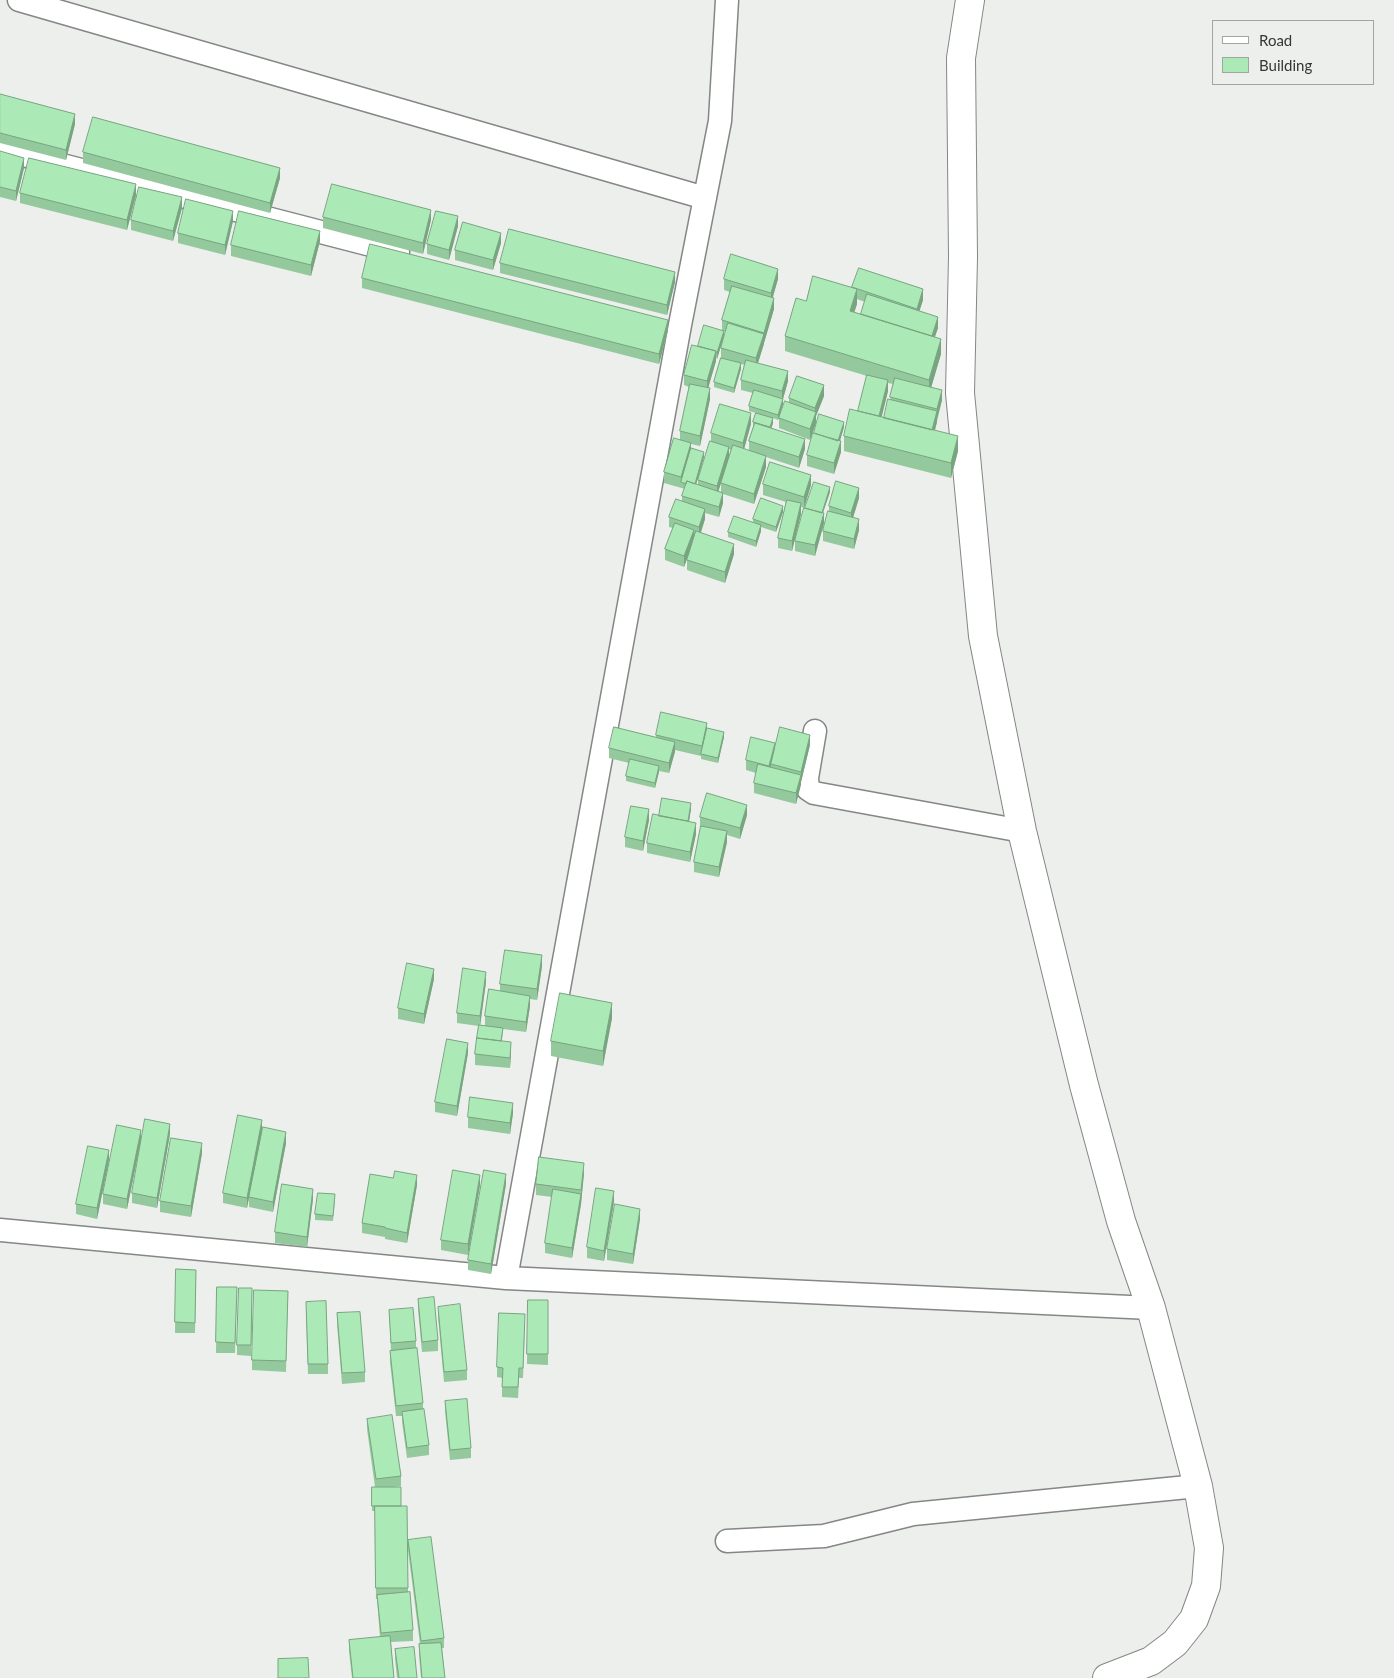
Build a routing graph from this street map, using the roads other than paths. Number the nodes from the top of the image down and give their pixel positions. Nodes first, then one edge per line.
1 (19, 0) edge
2 (727, 0) edge
3 (970, 0) edge
4 (0, 149) edge
5 (705, 198) junction
6 (421, 258) edge
7 (815, 731) dead end
8 (1022, 831) junction
9 (0, 1230) edge
10 (506, 1278) junction
11 (1150, 1308) junction
12 (1198, 1486) junction
13 (727, 1541) dead end
14 (1106, 1678) edge

1 - 5 street
2 - 5 street
3 - 8 main road
4 - 6 street
5 - 10 street
7 - 8 street
8 - 11 main road
9 - 10 street
10 - 11 street
11 - 12 main road
12 - 13 street
12 - 14 main road

